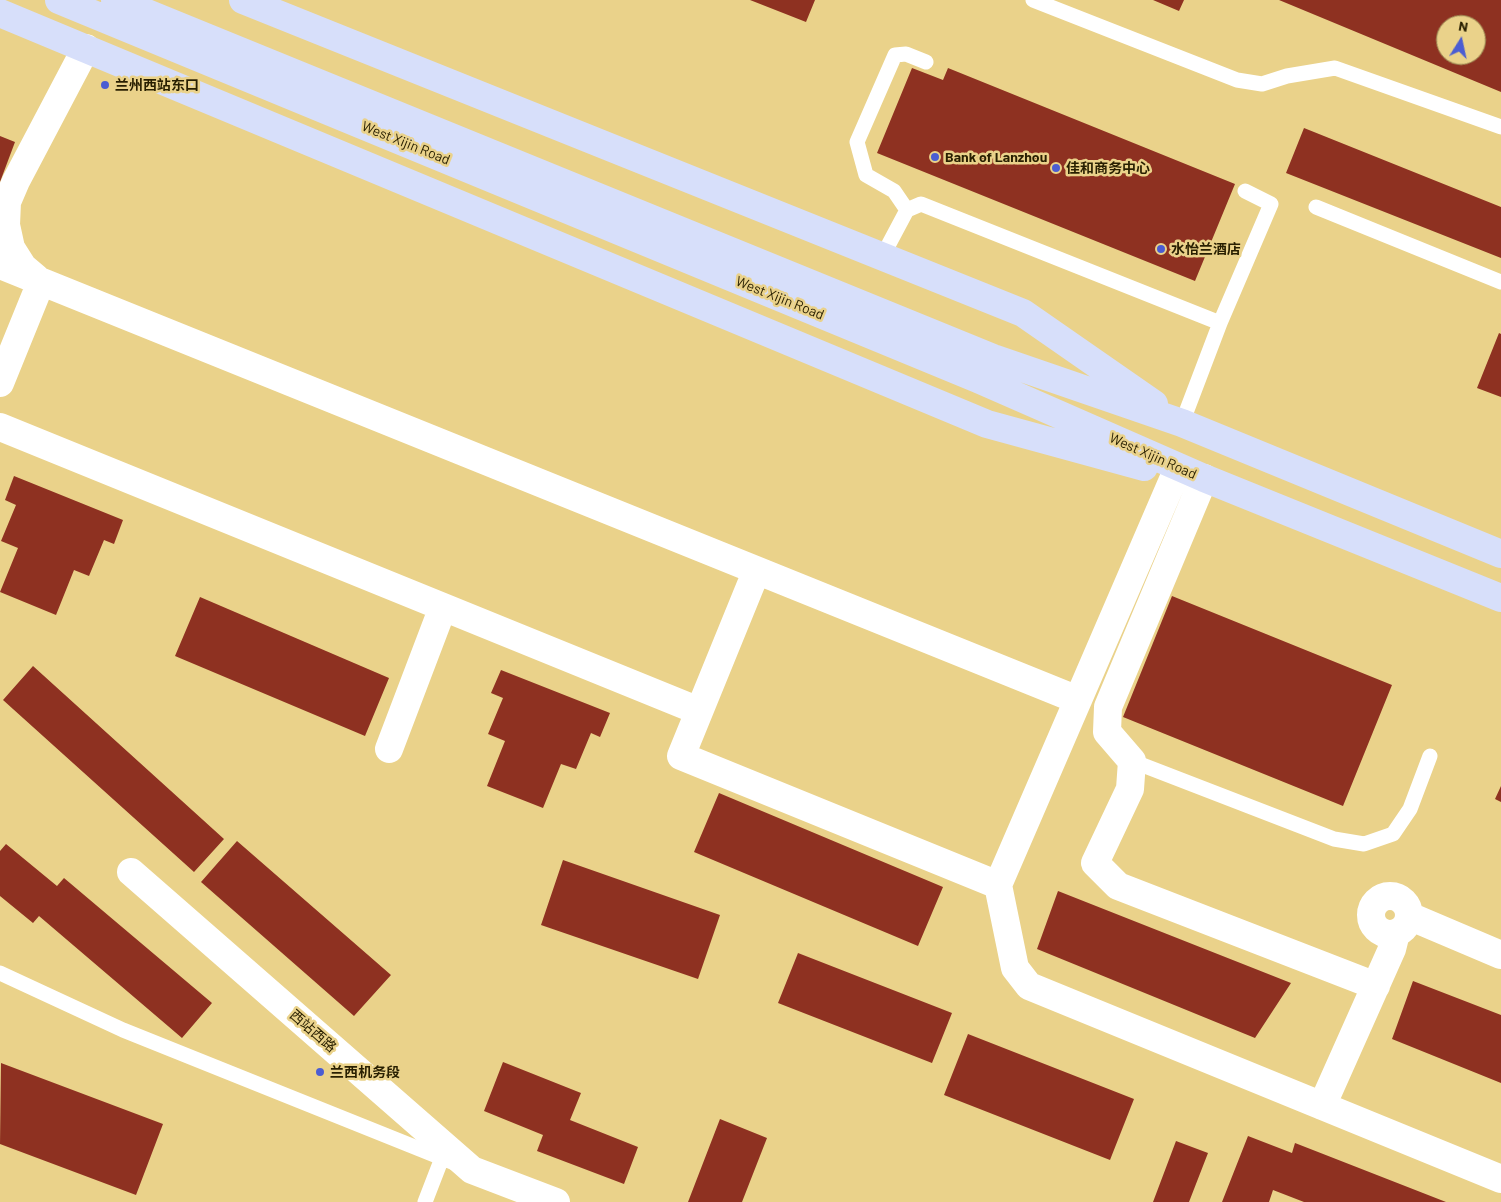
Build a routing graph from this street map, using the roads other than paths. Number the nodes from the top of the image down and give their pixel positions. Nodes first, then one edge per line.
1 (58, 0) edge
2 (115, 0) edge
3 (243, 0) edge
4 (1033, 0) edge
5 (0, 13) edge
6 (86, 48) junction
7 (926, 62) dead end
8 (1501, 127) edge
9 (1245, 191) dead end
10 (1316, 207) dead end
11 (907, 210) junction
12 (882, 257) junction
13 (0, 265) edge
14 (41, 282) junction
15 (1501, 282) edge
16 (1220, 323) junction
17 (0, 383) edge
18 (1182, 423) junction
19 (0, 427) edge
20 (1175, 475) junction
21 (1204, 478) junction
22 (1501, 554) edge
23 (756, 572) junction
24 (1501, 598) edge
25 (443, 607) junction
26 (1078, 700) junction
27 (699, 711) junction
28 (389, 749) dead end
29 (1430, 756) dead end
30 (1132, 761) junction
31 (131, 872) dead end
32 (998, 884) junction
33 (1501, 955) edge
34 (0, 973) edge
35 (1376, 986) junction
36 (1322, 1106) junction
37 (442, 1158) junction
38 (472, 1170) junction
39 (1501, 1179) edge
40 (425, 1202) edge
41 (556, 1202) edge

1 - 21 main road, West Xijin Road
2 - 18 main road, West Xijin Road
3 - 12 main road
4 - 8 lane
5 - 6 main road
6 - 14 street
6 - 20 main road
7 - 11 lane
9 - 16 lane
10 - 15 lane
11 - 12 lane
11 - 16 lane
12 - 18 main road
13 - 14 street
14 - 17 street
14 - 23 street
16 - 18 lane
18 - 22 main road, West Xijin Road
19 - 25 street
20 - 21 main road
20 - 26 street
21 - 24 main road, West Xijin Road
21 - 30 street
23 - 26 street
23 - 27 street
25 - 27 street
25 - 28 street
26 - 32 street
27 - 32 street
29 - 30 lane
30 - 35 street
31 - 38 street, 西站西路
32 - 36 street
33 - 35 street
34 - 37 lane
35 - 36 street
36 - 39 street
37 - 38 lane
37 - 40 lane
38 - 41 street, 西站西路

